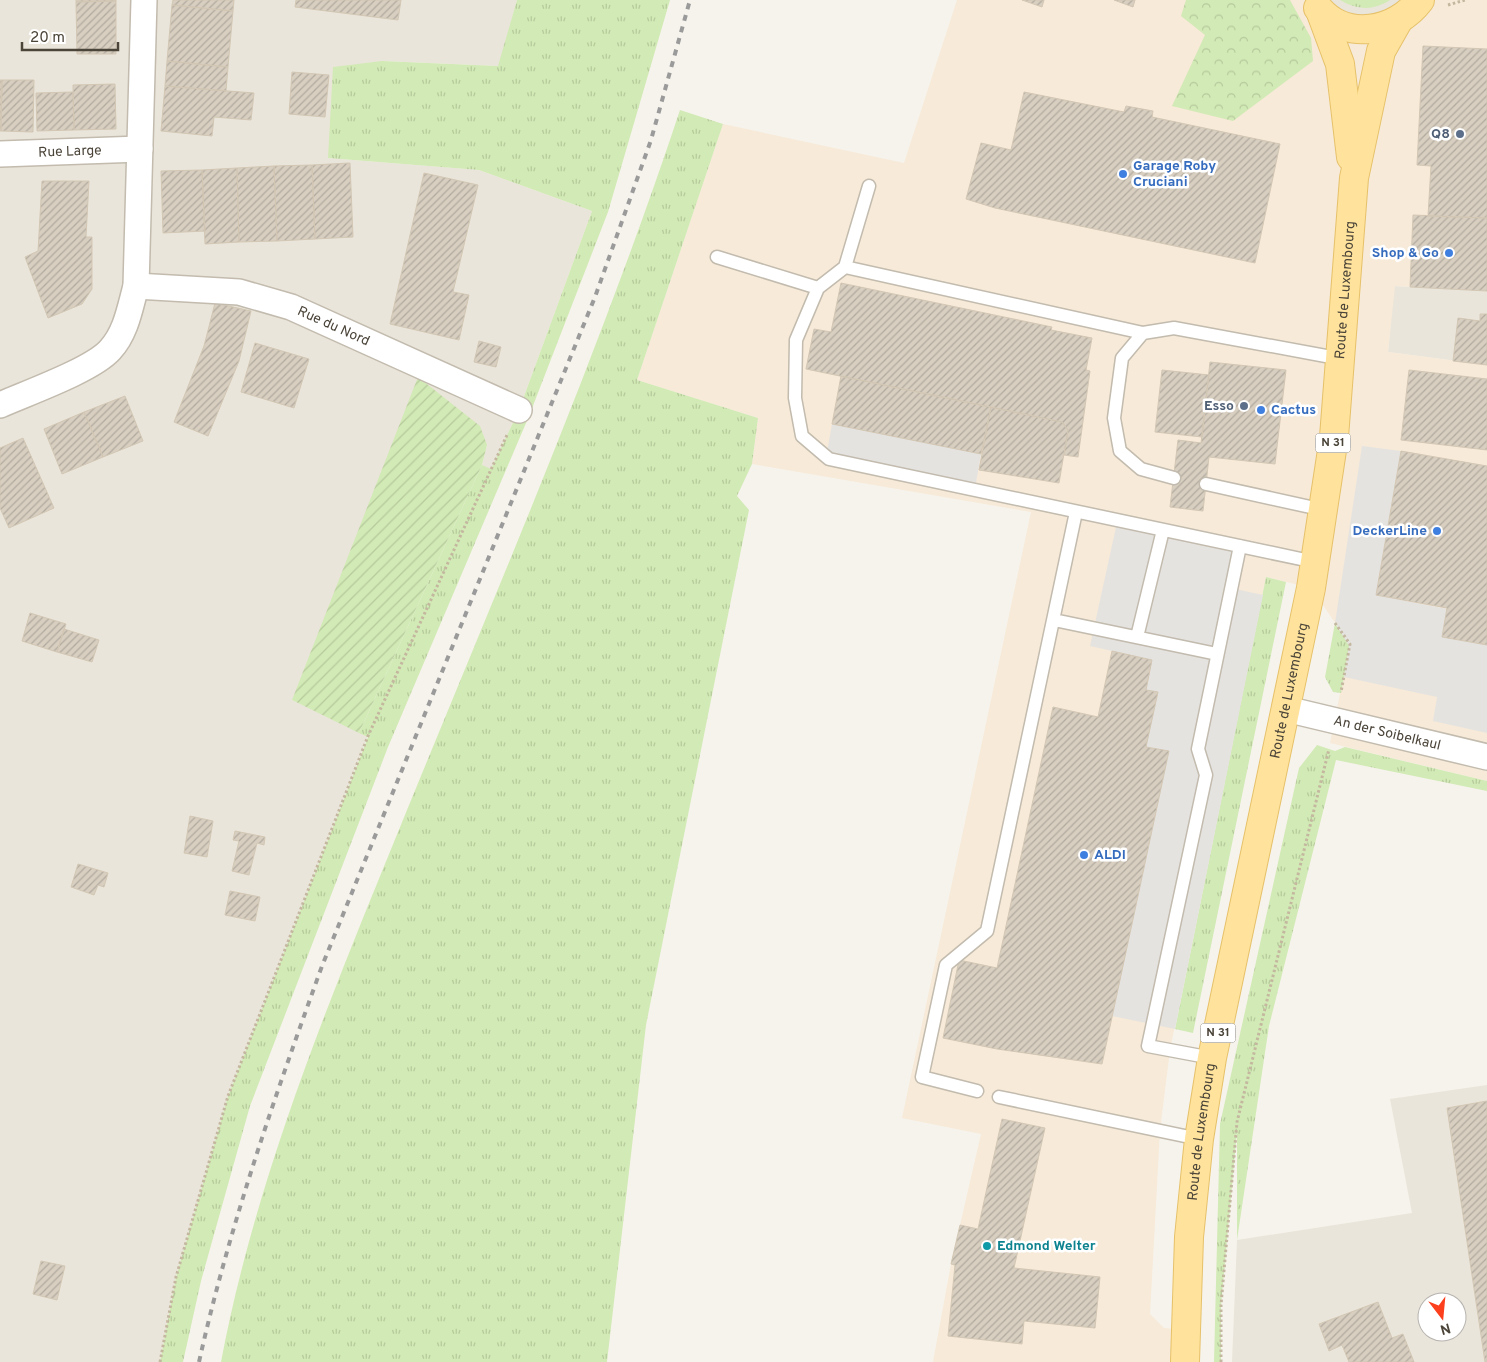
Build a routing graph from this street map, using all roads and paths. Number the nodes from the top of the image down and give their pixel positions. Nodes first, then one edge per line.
1 (144, 0) edge
2 (1420, 0) edge
3 (1316, 6) edge
4 (1398, 21) junction
5 (140, 149) junction
6 (0, 154) edge
7 (1354, 178) junction
8 (869, 186) dead end
9 (717, 257) dead end
10 (845, 267) junction
11 (136, 286) junction
12 (818, 288) junction
13 (1143, 333) junction
14 (1342, 359) junction
15 (0, 404) edge
16 (519, 410) joint
17 (1174, 478) dead end
18 (1206, 484) dead end
19 (1324, 510) junction
20 (1076, 512) junction
21 (1163, 530) junction
22 (1240, 546) junction
23 (1315, 562) junction
24 (1054, 620) junction
25 (1137, 637) junction
26 (1217, 654) junction
27 (1286, 709) junction
28 (1336, 721) junction
29 (1487, 756) edge
30 (1212, 1058) junction
31 (978, 1091) dead end
32 (999, 1097) dead end
33 (1199, 1139) junction
34 (160, 1362) edge
35 (1185, 1362) edge
36 (1221, 1362) edge

1 - 5 street
2 - 4 main road, Route de Luxembourg
3 - 4 main road, Route de Luxembourg
3 - 7 main road, N 31
4 - 7 main road, Route de Luxembourg / N 31
5 - 6 street, Rue Large
5 - 11 street
7 - 14 main road, Route de Luxembourg / N 31
8 - 10 lane
9 - 12 lane
10 - 12 lane
10 - 13 lane
11 - 15 street
11 - 16 street, Rue du Nord
12 - 20 lane
13 - 14 lane
13 - 17 lane
14 - 19 main road, Route de Luxembourg / N 31
16 - 34 path
18 - 19 lane
19 - 23 main road, Route de Luxembourg / N 31
20 - 21 lane
20 - 24 lane
21 - 22 lane
21 - 25 lane
22 - 23 lane
22 - 26 lane
23 - 27 main road, Route de Luxembourg / N 31
24 - 25 lane
24 - 31 lane
25 - 26 lane
26 - 30 lane
27 - 28 street, An der Soibelkaul
27 - 30 main road, Route de Luxembourg / N 31
28 - 29 street, An der Soibelkaul
28 - 36 path
30 - 33 main road, Route de Luxembourg / N 31
32 - 33 lane
33 - 35 main road, Route de Luxembourg / N 31

